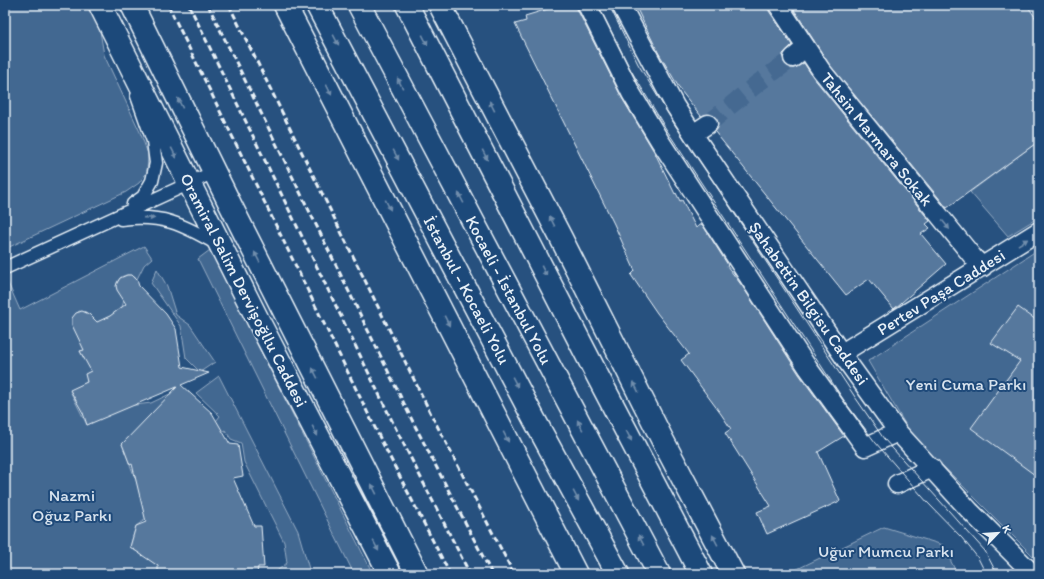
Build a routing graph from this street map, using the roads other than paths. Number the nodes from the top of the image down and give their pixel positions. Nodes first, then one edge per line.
1 (100, 5) edge
2 (132, 5) edge
3 (285, 5) edge
4 (318, 5) edge
5 (359, 5) edge
6 (408, 5) edge
7 (440, 5) edge
8 (587, 5) edge
9 (621, 5) edge
10 (778, 5) edge
11 (126, 56) junction
12 (708, 124) tunnel mouth
13 (693, 134) junction
14 (214, 172) junction
15 (189, 183) junction
16 (110, 220) junction
17 (1039, 231) edge
18 (221, 246) junction
19 (983, 267) junction
20 (5, 268) edge
21 (842, 352) junction
22 (898, 432) junction
23 (932, 468) junction
24 (897, 484) dead end
25 (390, 574) edge
26 (417, 574) edge
27 (576, 574) edge
28 (618, 574) edge
29 (660, 574) edge
30 (702, 574) edge
31 (733, 574) edge
32 (1033, 574) edge

1 - 11 main road, Oramiral Salim Dervişoğllu Caddesi
14 -> 2 main road, Oramiral Salim Dervişoğllu Caddesi
3 -> 27 main road
4 -> 28 main road, İstanbul - Kocaeli Yolu
29 -> 5 main road, Kocaeli - İstanbul Yolu
6 -> 30 main road
31 -> 7 main road
8 - 22 street
9 - 13 street, Şahabettin Bilgisu Caddesi
10 -> 19 street, Tahsin Marmara Sokak
11 -> 15 main road, Oramiral Salim Dervişoğllu Caddesi
11 - 16 lane
12 - 13 street
13 - 21 street, Şahabettin Bilgisu Caddesi
14 - 15 lane
26 -> 14 main road, Oramiral Salim Dervişoğllu Caddesi
15 - 16 lane
15 - 18 main road, Oramiral Salim Dervişoğllu Caddesi
16 -> 18 lane
16 - 20 lane
19 -> 17 street, Pertev Paşa Caddesi
18 -> 25 main road, Oramiral Salim Dervişoğllu Caddesi
19 - 21 street, Pertev Paşa Caddesi
21 - 22 street, Şahabettin Bilgisu Caddesi
22 - 23 street, Şahabettin Bilgisu Caddesi
23 - 24 street
23 - 32 street, Şahabettin Bilgisu Caddesi

